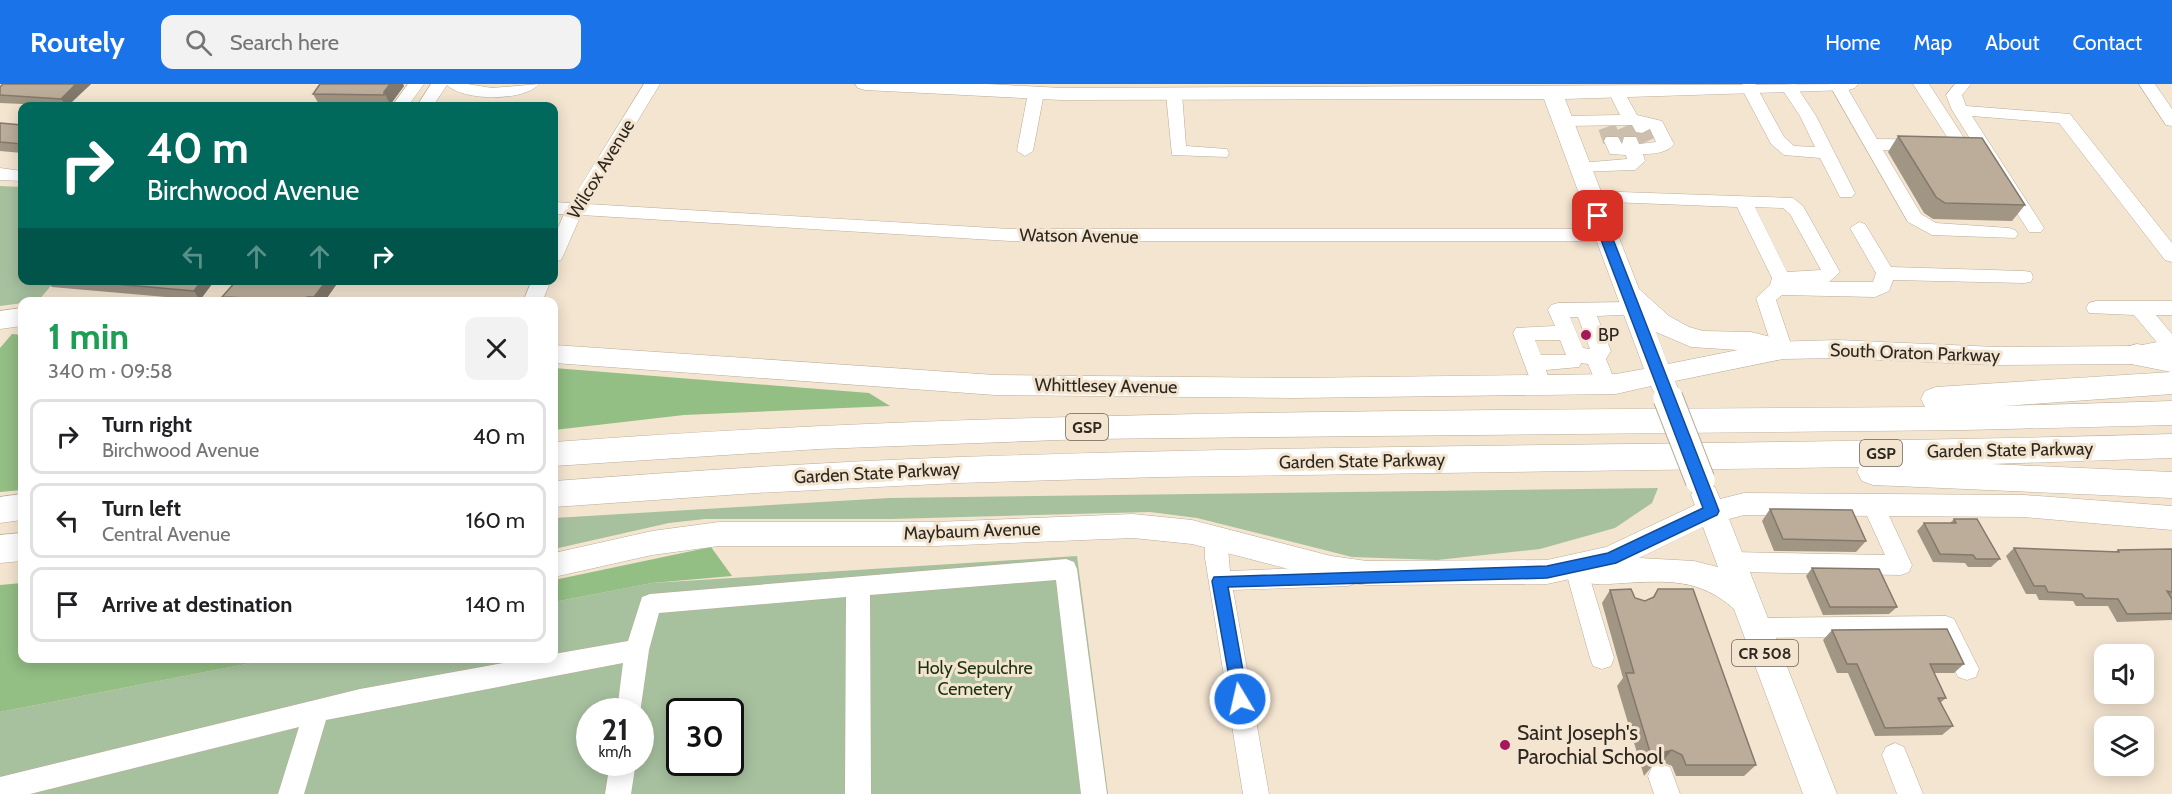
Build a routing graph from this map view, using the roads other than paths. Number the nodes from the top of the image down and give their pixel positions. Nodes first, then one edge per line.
1 (416, 84) edge
2 (439, 84) edge
3 (454, 84) edge
4 (531, 84) edge
5 (652, 84) edge
6 (865, 84) edge
7 (1828, 84) edge
8 (1837, 84) edge
9 (1848, 84) edge
10 (1921, 84) edge
11 (1963, 84) edge
12 (2147, 84) edge
13 (1684, 86) edge
14 (1788, 86) junction
15 (1749, 87) junction
16 (1552, 88) edge
17 (1062, 89) edge
18 (1112, 89) edge
19 (1205, 89) edge
20 (1242, 89) edge
21 (1293, 89) edge
22 (1616, 92) junction
23 (1036, 93) junction
24 (1174, 94) junction
25 (403, 102) edge
26 (427, 102) edge
27 (1960, 110) junction
28 (1564, 121) junction
29 (2172, 121) edge
30 (1628, 132) junction
31 (1871, 144) junction
32 (1025, 151) dead end
33 (1221, 153) dead end
34 (1824, 153) junction
35 (1580, 168) junction
36 (0, 174) edge
37 (18, 176) edge
38 (1846, 193) dead end
39 (1591, 197) junction
40 (1744, 202) junction
41 (558, 207) edge
42 (575, 209) junction
43 (1859, 228) dead end
44 (2035, 228) dead end
45 (2009, 234) dead end
46 (1605, 235) junction
47 (558, 247) edge
48 (2172, 256) edge
49 (1885, 273) junction
50 (2024, 277) dead end
51 (1780, 283) junction
52 (1630, 298) junction
53 (2096, 308) dead end
54 (2139, 308) junction
55 (2172, 308) edge
56 (1585, 310) junction
57 (18, 318) edge
58 (0, 321) edge
59 (18, 323) edge
60 (1567, 333) junction
61 (2172, 348) edge
62 (1783, 350) junction
63 (558, 354) edge
64 (2137, 355) junction
65 (1586, 356) junction
66 (2172, 361) edge
67 (1537, 374) junction
68 (2172, 383) edge
69 (1606, 384) junction
70 (1664, 387) junction
71 (2172, 413) edge
72 (1621, 420) junction
73 (2172, 446) edge
74 (558, 454) edge
75 (1590, 459) junction
76 (2172, 485) edge
77 (558, 494) edge
78 (1873, 505) junction
79 (18, 508) edge
80 (0, 510) edge
81 (1712, 511) junction
82 (2172, 518) edge
83 (1216, 537) junction
84 (18, 547) edge
85 (0, 549) edge
86 (1731, 562) junction
87 (558, 564) edge
88 (1547, 572) junction
89 (1577, 572) junction
90 (1389, 574) junction
91 (1220, 581) junction
92 (858, 586) junction
93 (1751, 616) junction
94 (637, 650) junction
95 (1602, 658) dead end
96 (555, 663) edge
97 (558, 663) edge
98 (1967, 669) dead end
99 (631, 698) edge
100 (316, 711) junction
101 (1895, 755) dead end
102 (620, 776) edge
103 (0, 789) edge
104 (291, 794) edge
105 (618, 794) edge
106 (858, 794) edge
107 (1094, 794) edge
108 (1256, 794) edge
109 (1820, 794) edge
110 (1910, 794) edge

1 - 25 street
2 - 26 street
3 - 4 street
5 - 42 street, Wilcox Avenue
6 - 23 main road
7 - 8 main road
7 - 14 main road
8 - 9 main road
8 - 31 street
10 - 31 street
11 - 27 street
12 - 29 street
13 - 15 main road
13 - 22 main road
14 - 15 main road
14 - 34 street
15 - 34 street
16 - 21 main road
16 - 22 main road
16 - 28 main road, CR 508
17 - 18 main road
17 - 23 main road
18 - 24 main road
19 - 20 main road
19 - 24 main road
20 - 21 main road
22 - 30 street
23 - 32 street
24 - 33 street
27 - 44 street
27 - 48 street
28 - 30 street
28 - 35 main road, CR 508
30 - 35 street
31 - 45 street
34 - 38 street
35 - 39 main road, CR 508
36 - 37 street
39 - 40 street
39 - 46 main road, CR 508
40 - 51 street
40 - 51 street
41 - 42 street, Watson Avenue
42 - 46 street, Watson Avenue
42 - 47 street, Wilcox Avenue
43 - 49 street
46 - 52 main road, CR 508
49 - 50 street
49 - 51 street
51 - 62 street
52 - 56 street
52 - 62 main road
52 - 70 main road, CR 508
53 - 54 street
54 - 55 street
54 - 61 street
56 - 60 street
56 - 65 street
57 - 58 main road
58 - 59 main road
60 - 65 street
60 - 67 street
61 - 64 main road, South Oraton Parkway
62 - 64 main road, South Oraton Parkway
62 - 70 main road, South Oraton Parkway
63 - 67 main road, Whittlesey Avenue
64 - 66 highway
65 - 67 street
65 - 69 street
67 - 69 main road, Whittlesey Avenue
68 - 72 highway
69 - 70 main road, Whittlesey Avenue
70 - 81 main road, CR 508, bridge
71 - 72 highway, Garden State Parkway / GSP
72 - 74 highway, Garden State Parkway / GSP
73 - 75 highway, Garden State Parkway / GSP
75 - 76 highway
75 - 77 highway, Garden State Parkway / GSP
78 - 81 main road
78 - 82 main road
78 - 86 street
79 - 80 highway
81 - 86 main road, CR 508
81 - 88 main road
83 - 87 main road, Maybaum Avenue
83 - 90 main road, Maybaum Avenue
83 - 91 street
84 - 85 highway
86 - 93 main road, CR 508
88 - 89 main road
88 - 90 main road, Maybaum Avenue
89 - 93 main road
89 - 95 street
90 - 91 street
91 - 108 street
92 - 94 street
92 - 106 street
92 - 107 street
93 - 98 street
93 - 109 main road, CR 508
94 - 97 street
94 - 99 street
96 - 100 street
100 - 103 street
100 - 104 street
101 - 110 street
102 - 105 street

